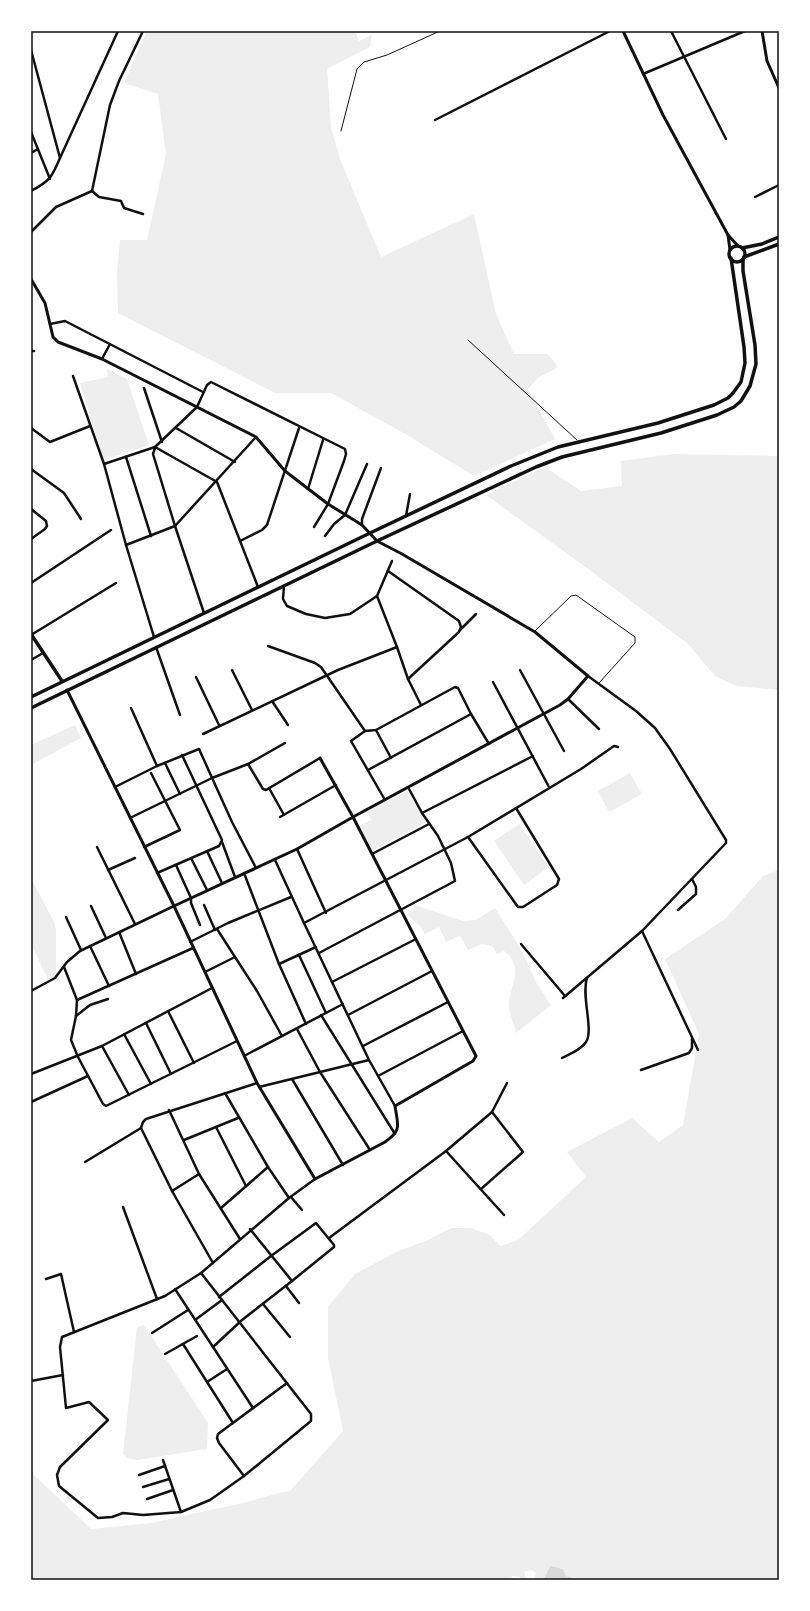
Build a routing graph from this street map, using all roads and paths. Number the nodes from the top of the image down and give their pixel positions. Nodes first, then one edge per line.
1 (118, 31) edge
2 (143, 31) edge
3 (440, 31) edge
4 (610, 31) edge
5 (623, 31) edge
6 (671, 31) edge
7 (745, 31) edge
8 (762, 31) edge
9 (31, 50) edge
10 (684, 57) junction
11 (643, 74) junction
12 (779, 88) edge
13 (435, 120) dead end
14 (31, 132) edge
15 (341, 132) dead end
16 (726, 139) dead end
17 (38, 149) junction
18 (31, 153) edge
19 (60, 158) junction
20 (50, 179) junction
21 (779, 185) edge
22 (31, 191) edge
23 (92, 191) junction
24 (755, 197) dead end
25 (144, 214) dead end
26 (31, 232) edge
27 (728, 235) junction
28 (779, 237) edge
29 (779, 244) edge
30 (740, 247) junction
31 (730, 250) junction
32 (731, 258) junction
33 (743, 258) junction
34 (31, 279) edge
35 (50, 324) junction
36 (468, 340) dead end
37 (110, 344) junction
38 (102, 359) junction
39 (73, 376) dead end
40 (144, 388) dead end
41 (204, 392) junction
42 (197, 407) junction
43 (90, 426) junction
44 (31, 428) edge
45 (176, 428) junction
46 (299, 428) junction
47 (256, 437) junction
48 (323, 440) junction
49 (162, 442) junction
50 (579, 442) junction
51 (156, 447) junction
52 (126, 457) junction
53 (235, 462) junction
54 (104, 464) junction
55 (367, 464) dead end
56 (382, 468) dead end
57 (31, 469) edge
58 (285, 471) junction
59 (217, 482) junction
60 (308, 489) junction
61 (410, 494) dead end
62 (328, 504) junction
63 (31, 509) edge
64 (345, 515) junction
65 (406, 516) junction
66 (82, 519) dead end
67 (175, 526) junction
68 (362, 526) junction
69 (314, 527) dead end
70 (111, 530) dead end
71 (368, 534) junction
72 (151, 536) junction
73 (325, 536) dead end
74 (31, 538) edge
75 (240, 541) junction
76 (377, 541) junction
77 (126, 545) junction
78 (392, 561) dead end
79 (388, 571) junction
80 (31, 583) edge
81 (116, 584) dead end
82 (284, 586) junction
83 (258, 587) junction
84 (377, 596) junction
85 (204, 613) junction
86 (476, 614) dead end
87 (460, 630) junction
88 (535, 632) junction
89 (31, 635) edge
90 (154, 637) junction
91 (268, 646) dead end
92 (156, 647) junction
93 (397, 647) junction
94 (43, 653) junction
95 (31, 660) edge
96 (232, 670) dead end
97 (520, 670) dead end
98 (326, 676) junction
99 (588, 676) junction
100 (196, 677) dead end
101 (408, 679) junction
102 (62, 681) junction
103 (493, 682) dead end
104 (598, 684) junction
105 (67, 690) junction
106 (31, 697) edge
107 (568, 699) junction
108 (272, 701) junction
109 (421, 705) junction
110 (31, 708) edge
111 (131, 708) dead end
112 (252, 710) junction
113 (471, 714) junction
114 (544, 714) junction
115 (180, 715) dead end
116 (219, 725) junction
117 (288, 725) dead end
118 (518, 728) junction
119 (599, 729) dead end
120 (376, 730) junction
121 (365, 731) junction
122 (203, 734) dead end
123 (286, 743) dead end
124 (489, 744) junction
125 (618, 747) dead end
126 (564, 751) dead end
127 (182, 755) junction
128 (533, 756) junction
129 (320, 758) joint
130 (391, 758) junction
131 (165, 763) junction
132 (248, 764) junction
133 (157, 766) junction
134 (368, 770) junction
135 (151, 773) dead end
136 (212, 778) junction
137 (336, 785) junction
138 (196, 786) junction
139 (115, 787) junction
140 (408, 787) junction
141 (549, 787) junction
142 (269, 788) junction
143 (180, 794) junction
144 (385, 800) junction
145 (165, 801) junction
146 (516, 808) junction
147 (422, 813) junction
148 (284, 815) junction
149 (354, 816) junction
150 (280, 817) dead end
151 (130, 818) junction
152 (429, 824) junction
153 (468, 837) junction
154 (221, 841) junction
155 (97, 847) dead end
156 (144, 847) junction
157 (296, 849) junction
158 (444, 850) junction
159 (206, 851) junction
160 (372, 854) junction
161 (135, 858) dead end
162 (191, 858) junction
163 (275, 860) junction
164 (176, 865) junction
165 (256, 868) junction
166 (108, 870) junction
167 (157, 873) junction
168 (244, 873) junction
169 (235, 877) junction
170 (692, 879) junction
171 (386, 880) junction
172 (222, 883) junction
173 (207, 890) junction
174 (291, 897) junction
175 (191, 898) junction
176 (204, 905) dead end
177 (91, 906) dead end
178 (174, 906) junction
179 (258, 910) junction
180 (401, 910) junction
181 (678, 910) dead end
182 (326, 913) junction
183 (66, 917) dead end
184 (304, 923) junction
185 (135, 924) junction
186 (200, 925) dead end
187 (216, 929) junction
188 (642, 931) junction
189 (118, 932) junction
190 (106, 938) junction
191 (416, 939) junction
192 (190, 942) junction
193 (521, 944) dead end
194 (90, 946) junction
195 (316, 947) junction
196 (193, 948) junction
197 (81, 950) junction
198 (319, 953) junction
199 (299, 955) junction
200 (235, 958) junction
201 (278, 964) junction
202 (64, 967) junction
203 (432, 971) junction
204 (205, 972) junction
205 (136, 974) junction
206 (587, 977) junction
207 (332, 982) junction
208 (109, 986) junction
209 (212, 988) junction
210 (31, 991) edge
211 (108, 999) dead end
212 (77, 1000) junction
213 (448, 1002) junction
214 (343, 1004) junction
215 (168, 1011) junction
216 (326, 1013) junction
217 (321, 1015) junction
218 (348, 1015) junction
219 (76, 1016) junction
220 (146, 1023) junction
221 (306, 1024) junction
222 (297, 1029) junction
223 (463, 1032) junction
224 (124, 1034) junction
225 (282, 1036) junction
226 (692, 1038) junction
227 (237, 1041) junction
228 (102, 1046) junction
229 (363, 1046) junction
230 (698, 1050) dead end
231 (244, 1056) junction
232 (78, 1057) junction
233 (562, 1058) dead end
234 (369, 1060) junction
235 (194, 1063) junction
236 (351, 1064) junction
237 (641, 1070) dead end
238 (320, 1072) junction
239 (31, 1074) edge
240 (171, 1074) junction
241 (88, 1076) junction
242 (378, 1076) junction
243 (292, 1079) junction
244 (257, 1083) junction
245 (507, 1083) dead end
246 (151, 1084) junction
247 (259, 1087) junction
248 (225, 1093) junction
249 (129, 1095) junction
250 (31, 1102) edge
251 (395, 1106) junction
252 (169, 1110) junction
253 (492, 1112) junction
254 (238, 1118) junction
255 (216, 1127) junction
256 (141, 1128) junction
257 (395, 1134) junction
258 (184, 1140) junction
259 (370, 1150) junction
260 (446, 1151) junction
261 (85, 1162) dead end
262 (343, 1165) junction
263 (268, 1167) junction
264 (199, 1174) junction
265 (315, 1180) junction
266 (246, 1186) junction
267 (481, 1189) junction
268 (172, 1190) junction
269 (290, 1197) junction
270 (123, 1207) dead end
271 (221, 1208) junction
272 (302, 1210) dead end
273 (504, 1215) dead end
274 (250, 1229) junction
275 (240, 1238) junction
276 (329, 1238) junction
277 (271, 1256) junction
278 (213, 1263) junction
279 (201, 1273) junction
280 (46, 1279) dead end
281 (292, 1281) junction
282 (286, 1286) junction
283 (175, 1289) junction
284 (221, 1298) junction
285 (157, 1299) junction
286 (299, 1303) dead end
287 (263, 1304) junction
288 (188, 1310) junction
289 (195, 1320) junction
290 (239, 1323) junction
291 (74, 1332) junction
292 (152, 1333) dead end
293 (197, 1336) dead end
294 (290, 1337) dead end
295 (183, 1344) junction
296 (212, 1347) junction
297 (165, 1354) dead end
298 (227, 1368) junction
299 (63, 1375) junction
300 (31, 1381) edge
301 (206, 1382) junction
302 (287, 1383) junction
303 (253, 1408) junction
304 (233, 1423) junction
305 (163, 1460) dead end
306 (165, 1466) junction
307 (139, 1475) dead end
308 (244, 1476) junction
309 (169, 1479) junction
310 (143, 1487) dead end
311 (173, 1490) junction
312 (147, 1499) dead end
313 (181, 1512) junction

1 - 19 street
2 - 23 street
3 - 15 lane
4 - 13 street
5 - 11 street
6 - 10 street
7 - 10 street
8 - 12 street
9 - 19 street
10 - 11 street
10 - 16 street
11 - 27 street
14 - 17 street
17 - 18 street
17 - 20 street
19 - 20 street
20 - 22 street
21 - 24 street
23 - 25 street
23 - 26 street
27 - 30 street
27 - 31 street
28 - 30 main road
29 - 33 main road
30 - 31 main road
30 - 33 main road
31 - 32 main road
32 - 33 main road
32 - 50 main road
33 - 76 main road
34 - 35 street
35 - 37 street
35 - 38 street
36 - 50 lane
37 - 38 street
37 - 41 street
38 - 42 street
39 - 43 street
40 - 49 street
41 - 42 street
41 - 46 street
42 - 45 street
42 - 47 street
43 - 44 street
43 - 54 street
45 - 49 street
45 - 53 street
46 - 48 street
46 - 58 street
47 - 53 street
47 - 58 street
48 - 60 street
48 - 62 street
49 - 51 street
50 - 65 main road
51 - 52 street
51 - 59 street
51 - 67 street
52 - 54 street
52 - 72 street
53 - 59 street
54 - 77 street
55 - 64 street
56 - 68 street
57 - 66 street
58 - 60 street
58 - 75 street
59 - 67 street
59 - 75 street
60 - 62 street
61 - 65 street
62 - 64 street
62 - 69 street
63 - 74 street
64 - 68 street
64 - 73 street
65 - 71 main road
67 - 72 street
67 - 85 street
68 - 71 street
70 - 80 street
71 - 76 street
71 - 83 main road
72 - 77 street
75 - 83 street
76 - 82 main road
76 - 88 street
77 - 90 street
78 - 79 street
79 - 84 street
79 - 87 street
81 - 89 street
82 - 84 street
82 - 92 main road
83 - 85 main road
84 - 93 street
85 - 90 main road
86 - 87 street
87 - 101 street
88 - 99 street
88 - 104 lane
89 - 94 main road
90 - 102 main road
91 - 98 street
92 - 105 main road
92 - 115 street
93 - 98 street
93 - 101 street
94 - 95 street
94 - 102 main road
96 - 112 street
97 - 114 street
98 - 108 street
98 - 121 street
99 - 104 street
99 - 107 street
100 - 116 street
101 - 109 street
102 - 105 main road
102 - 106 main road
103 - 118 street
104 - 170 street
105 - 110 main road
105 - 139 street
107 - 114 street
107 - 119 street
108 - 112 street
108 - 117 street
109 - 113 street
109 - 120 street
111 - 133 street
112 - 116 street
113 - 124 street
113 - 130 street
114 - 118 street
114 - 126 street
116 - 122 street
118 - 124 street
118 - 128 street
120 - 121 street
120 - 130 street
121 - 134 street
123 - 132 street
124 - 140 street
125 - 141 street
127 - 131 street
127 - 136 street
127 - 138 street
128 - 141 street
128 - 147 street
129 - 137 street
129 - 142 street
130 - 134 street
131 - 133 street
131 - 143 street
132 - 136 street
132 - 142 street
133 - 139 street
134 - 144 street
135 - 145 street
136 - 138 street
136 - 165 street
137 - 148 street
137 - 149 street
138 - 143 street
138 - 154 street
139 - 151 street
140 - 144 street
140 - 147 street
141 - 146 street
142 - 148 street
143 - 145 street
144 - 149 street
145 - 151 street
145 - 156 street
146 - 153 street
146 - 153 street
147 - 152 street
148 - 150 street
149 - 157 street
149 - 160 street
151 - 156 street
152 - 158 street
152 - 160 street
153 - 158 street
154 - 159 street
154 - 169 street
155 - 166 street
156 - 167 street
157 - 163 street
157 - 182 street
158 - 171 street
158 - 180 street
159 - 162 street
159 - 172 street
160 - 171 street
161 - 166 street
162 - 164 street
162 - 173 street
163 - 165 street
163 - 174 street
164 - 167 street
164 - 175 street
165 - 168 street
166 - 185 street
167 - 178 street
168 - 169 street
168 - 179 street
169 - 172 street
170 - 181 street
170 - 188 street
171 - 180 street
171 - 182 street
172 - 173 street
173 - 175 street
174 - 179 street
174 - 184 street
175 - 178 street
175 - 186 street
176 - 187 street
177 - 190 street
178 - 185 street
178 - 192 street
179 - 187 street
179 - 201 street
180 - 191 street
180 - 198 street
182 - 184 street
183 - 197 street
184 - 195 street
185 - 189 street
187 - 192 street
187 - 200 street
188 - 206 street
188 - 226 street
189 - 190 street
189 - 205 street
190 - 194 street
191 - 203 street
191 - 207 street
192 - 196 street
193 - 206 street
194 - 197 street
194 - 208 street
195 - 198 street
195 - 199 street
196 - 204 street
196 - 205 street
197 - 202 street
198 - 207 street
199 - 201 street
199 - 216 street
200 - 204 street
200 - 225 street
201 - 221 street
202 - 210 street
202 - 212 street
203 - 213 street
203 - 218 street
204 - 209 street
205 - 208 street
206 - 233 street
207 - 214 street
208 - 212 street
209 - 215 street
209 - 227 street
211 - 219 street
212 - 219 street
213 - 223 street
213 - 229 street
214 - 216 street
214 - 218 street
215 - 220 street
215 - 235 street
216 - 217 street
217 - 221 street
217 - 236 street
218 - 229 street
219 - 232 street
220 - 224 street
220 - 240 street
221 - 222 street
222 - 225 street
222 - 238 street
223 - 242 street
223 - 251 street
224 - 228 street
224 - 246 street
225 - 231 street
226 - 230 street
226 - 237 street
227 - 231 street
227 - 235 street
228 - 232 street
228 - 249 street
229 - 234 street
231 - 244 street
232 - 239 street
232 - 241 street
234 - 236 street
234 - 242 street
235 - 240 street
236 - 238 street
236 - 257 street
238 - 243 street
238 - 259 street
240 - 246 street
241 - 249 street
241 - 250 street
242 - 251 street
243 - 247 street
243 - 262 street
244 - 247 street
244 - 248 street
245 - 253 street
246 - 249 street
247 - 265 street
248 - 252 street
248 - 254 street
251 - 257 street
252 - 256 street
252 - 258 street
253 - 260 street
253 - 267 street
254 - 255 street
254 - 263 street
255 - 258 street
255 - 266 street
256 - 261 street
256 - 268 street
257 - 259 street
258 - 264 street
259 - 262 street
260 - 267 street
260 - 276 street
262 - 265 street
263 - 266 street
263 - 269 street
264 - 268 street
264 - 271 street
265 - 269 street
266 - 271 street
267 - 273 street
268 - 278 street
269 - 272 street
269 - 274 street
270 - 285 street
271 - 275 street
274 - 275 street
274 - 277 street
275 - 278 street
276 - 277 street
276 - 281 street
277 - 281 street
277 - 284 street
278 - 279 street
279 - 283 street
279 - 284 street
280 - 291 street
281 - 282 street
282 - 286 street
282 - 287 street
283 - 285 street
283 - 288 street
284 - 289 street
284 - 290 street
285 - 291 street
287 - 290 street
287 - 294 street
288 - 289 street
288 - 292 street
289 - 296 street
290 - 296 street
290 - 302 street
291 - 299 street
293 - 295 street
295 - 297 street
295 - 301 street
296 - 298 street
298 - 301 street
298 - 303 street
299 - 300 street
299 - 313 street
301 - 304 street
302 - 303 street
302 - 308 street
303 - 304 street
304 - 308 street
305 - 306 street
306 - 307 street
306 - 309 street
308 - 313 street
309 - 310 street
309 - 311 street
311 - 312 street
311 - 313 street

